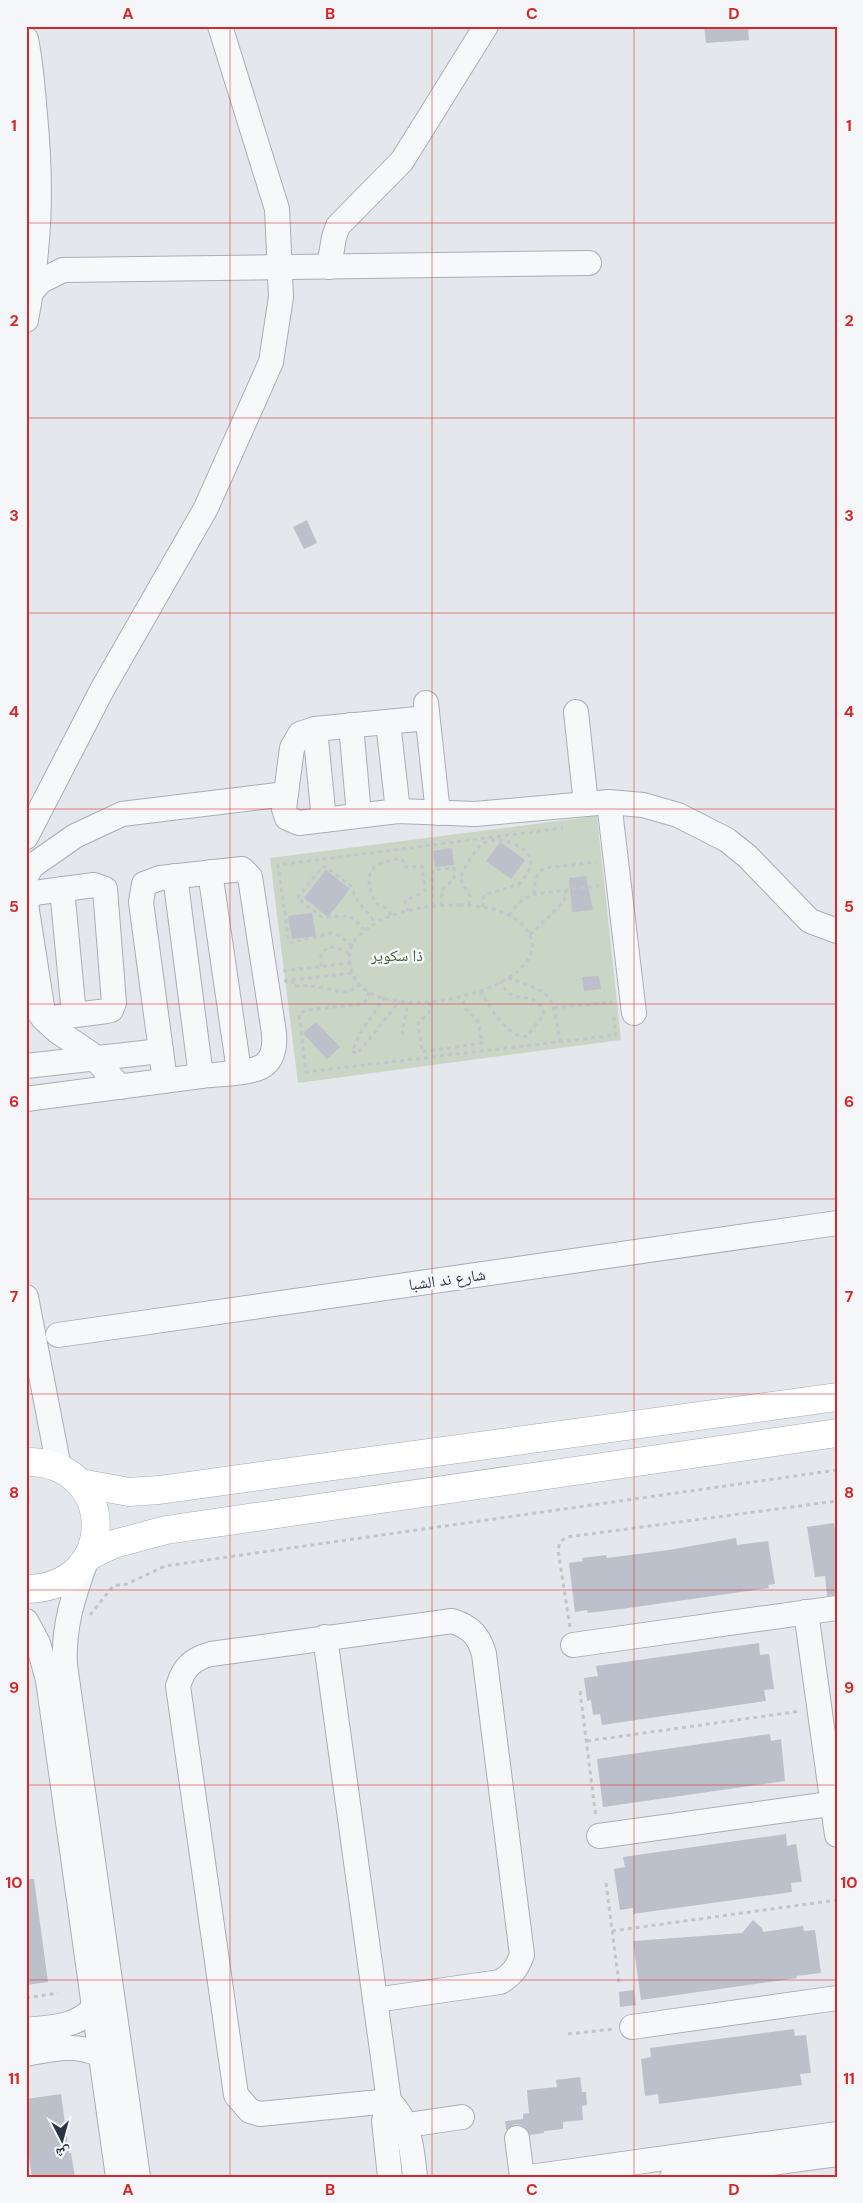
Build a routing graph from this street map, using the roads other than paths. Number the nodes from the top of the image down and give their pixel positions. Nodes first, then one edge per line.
1 (220, 26) edge
2 (486, 26) edge
3 (26, 39) edge
4 (36, 252) junction
5 (589, 263) dead end
6 (280, 267) junction
7 (329, 267) junction
8 (63, 270) junction
9 (32, 291) junction
10 (26, 320) edge
11 (576, 712) dead end
12 (388, 722) junction
13 (351, 725) junction
14 (316, 729) junction
15 (286, 794) junction
16 (609, 802) junction
17 (586, 804) junction
18 (398, 811) junction
19 (438, 813) junction
20 (359, 815) junction
21 (324, 820) junction
22 (26, 837) edge
23 (210, 872) junction
24 (26, 876) edge
25 (175, 876) junction
26 (62, 889) junction
27 (26, 902) edge
28 (837, 931) edge
29 (26, 996) edge
30 (634, 1013) dead end
31 (74, 1015) junction
32 (41, 1021) edge
33 (161, 1051) junction
34 (96, 1058) junction
35 (37, 1065) edge
36 (239, 1071) junction
37 (201, 1076) junction
38 (166, 1081) junction
39 (120, 1087) junction
40 (54, 1096) junction
41 (26, 1100) edge
42 (837, 1223) edge
43 (26, 1297) edge
44 (58, 1335) dead end
45 (837, 1397) edge
46 (837, 1433) edge
47 (26, 1462) edge
48 (69, 1475) junction
49 (88, 1558) junction
50 (26, 1589) edge
51 (837, 1608) edge
52 (806, 1612) junction
53 (26, 1621) edge
54 (325, 1637) junction
55 (573, 1645) road end
56 (835, 1804) edge
57 (837, 1834) edge
58 (598, 1836) road end
59 (837, 1998) edge
60 (375, 2000) junction
61 (94, 2007) junction
62 (632, 2027) road end
63 (26, 2030) edge
64 (26, 2054) edge
65 (100, 2055) junction
66 (389, 2101) junction
67 (462, 2118) dead end
68 (407, 2125) junction
69 (837, 2134) edge
70 (517, 2138) dead end
71 (837, 2154) edge
72 (118, 2177) edge
73 (138, 2177) edge
74 (390, 2177) edge
75 (415, 2177) edge
76 (522, 2177) edge
77 (530, 2177) edge
78 (672, 2177) edge

1 - 6 street
2 - 7 street
3 - 4 street
4 - 8 street
4 - 9 street
5 - 7 street
6 - 7 street
6 - 8 street
6 - 22 street
8 - 9 street
9 - 10 street
11 - 17 street
12 - 13 street
12 - 18 street
12 - 19 street
13 - 14 street
13 - 20 street
14 - 15 street
14 - 21 street
15 - 21 street
15 - 24 street
16 - 17 street
16 - 28 street
16 - 30 street
17 - 19 street
18 - 19 street
18 - 20 street
20 - 21 street
23 - 25 street
23 - 36 street
23 - 36 street
25 - 33 street
25 - 37 street
26 - 27 street
26 - 31 street
26 - 31 street
27 - 32 street
29 - 32 street
31 - 32 street
32 - 34 street
33 - 34 street
33 - 38 street
34 - 35 street
34 - 39 street
35 - 40 street
36 - 37 street
37 - 38 street
38 - 39 street
39 - 40 street
40 - 41 street
42 - 44 street, شارع ند الشبا
43 - 48 street
45 - 48 main road
46 - 49 main road
47 - 48 main road
48 - 49 main road
49 - 50 main road
49 - 73 street
51 - 52 street
52 - 55 street
52 - 56 street
53 - 61 street
54 - 60 street
54 - 60 street
54 - 66 street
56 - 57 street
56 - 58 street
59 - 62 street
60 - 66 street
61 - 63 street
61 - 65 street
64 - 65 street
65 - 72 street
66 - 68 street
66 - 74 street
67 - 68 street
68 - 75 street
69 - 77 street
70 - 76 street
71 - 78 street

